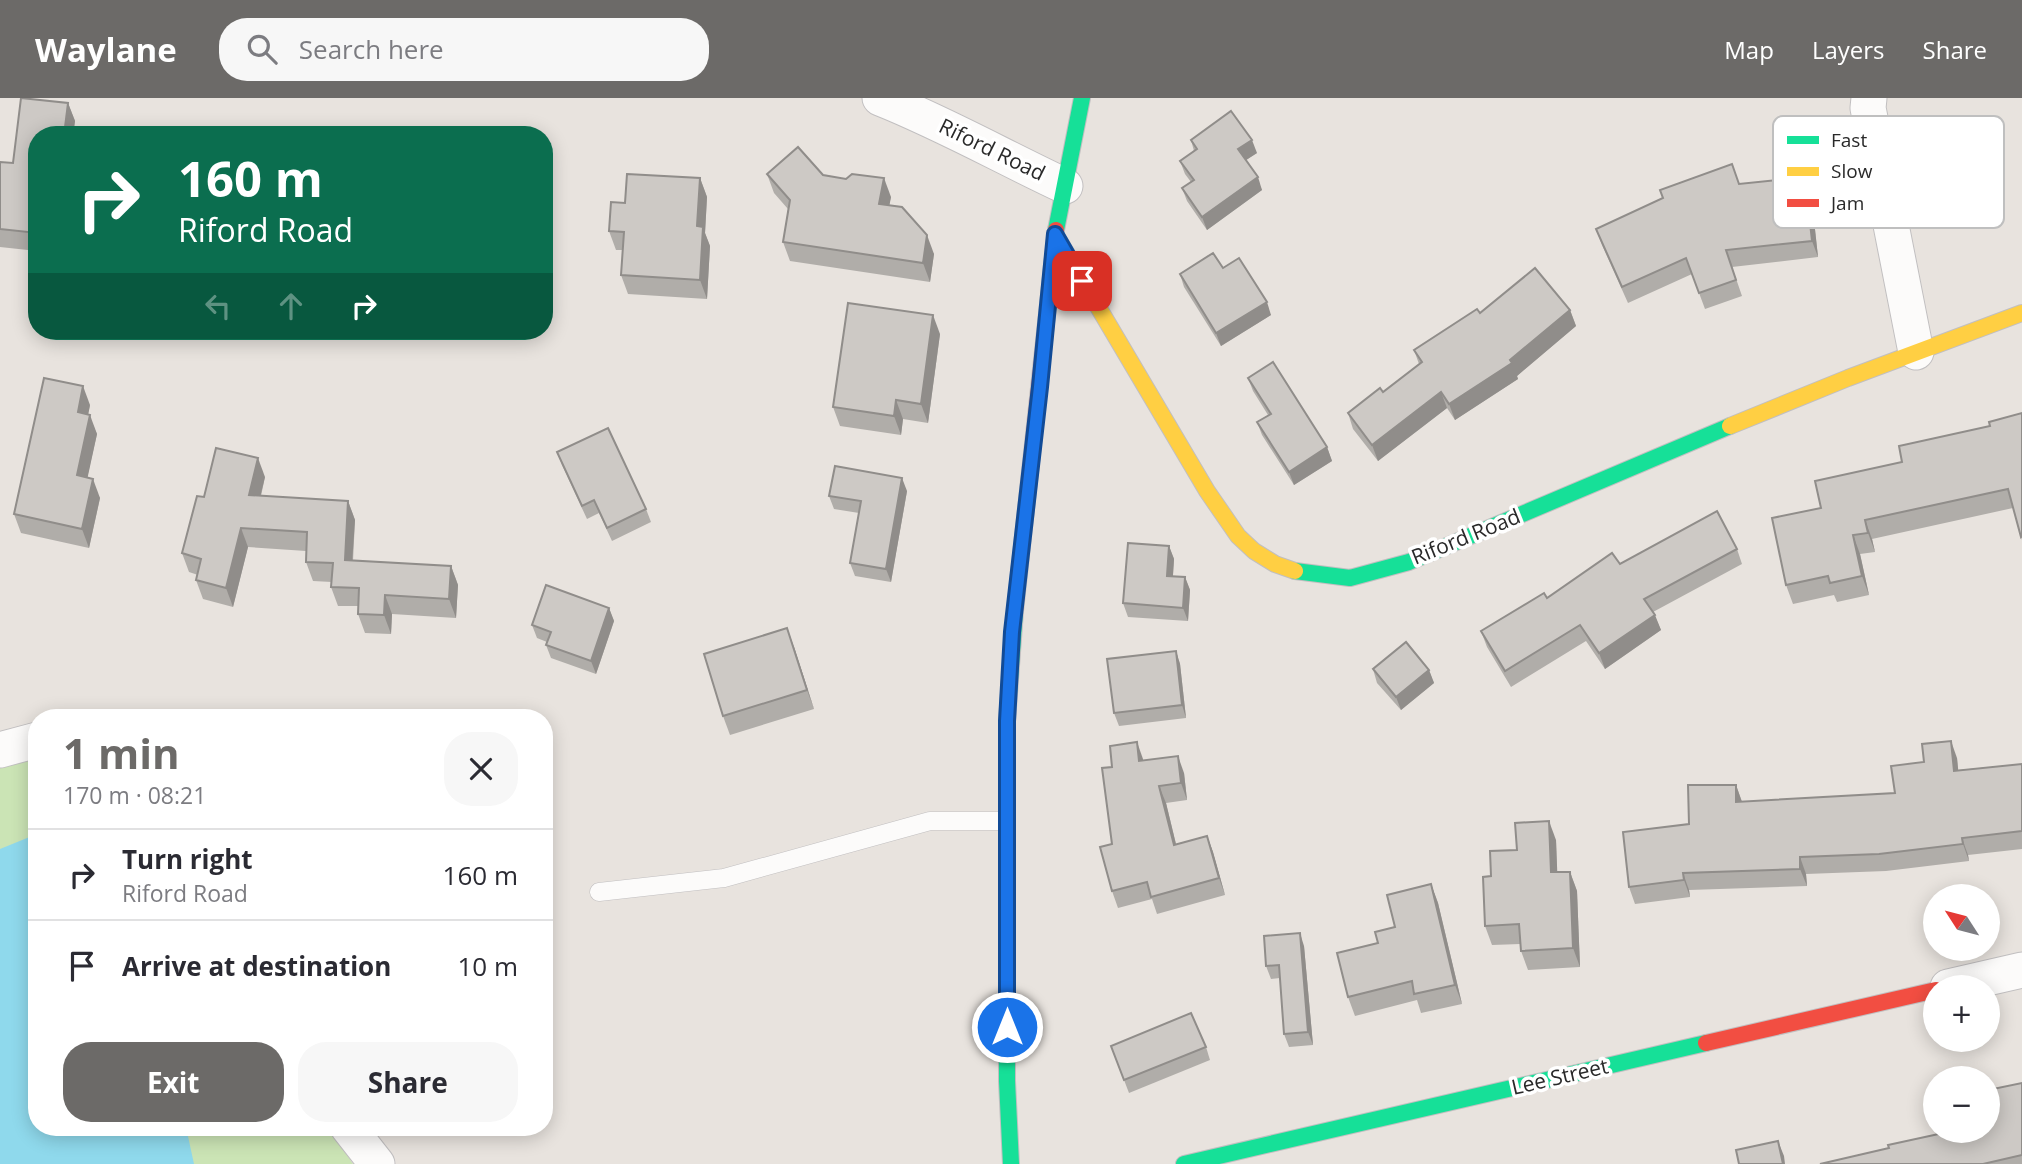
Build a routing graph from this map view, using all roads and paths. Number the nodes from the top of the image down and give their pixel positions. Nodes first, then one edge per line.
1 (880, 98) edge
2 (1082, 98) edge
3 (1869, 98) edge
4 (1870, 116) edge
5 (1065, 186) junction
6 (1892, 228) edge
7 (1055, 234) junction
8 (2022, 313) edge
9 (1916, 352) junction
10 (28, 742) edge
11 (0, 750) edge
12 (1006, 821) junction
13 (600, 892) dead end
14 (2022, 970) edge
15 (2000, 975) edge
16 (1923, 993) edge
17 (355, 1136) edge
18 (377, 1164) edge
19 (1011, 1164) edge
20 (1184, 1164) edge

1 - 5 street, Riford Road
2 - 5 street
3 - 4 street
5 - 7 street
6 - 9 street
7 - 9 street, Riford Road
7 - 12 street
8 - 9 street, Riford Road
10 - 11 street
12 - 13 lane
12 - 19 street
14 - 15 street
16 - 20 street, Lee Street
17 - 18 street

